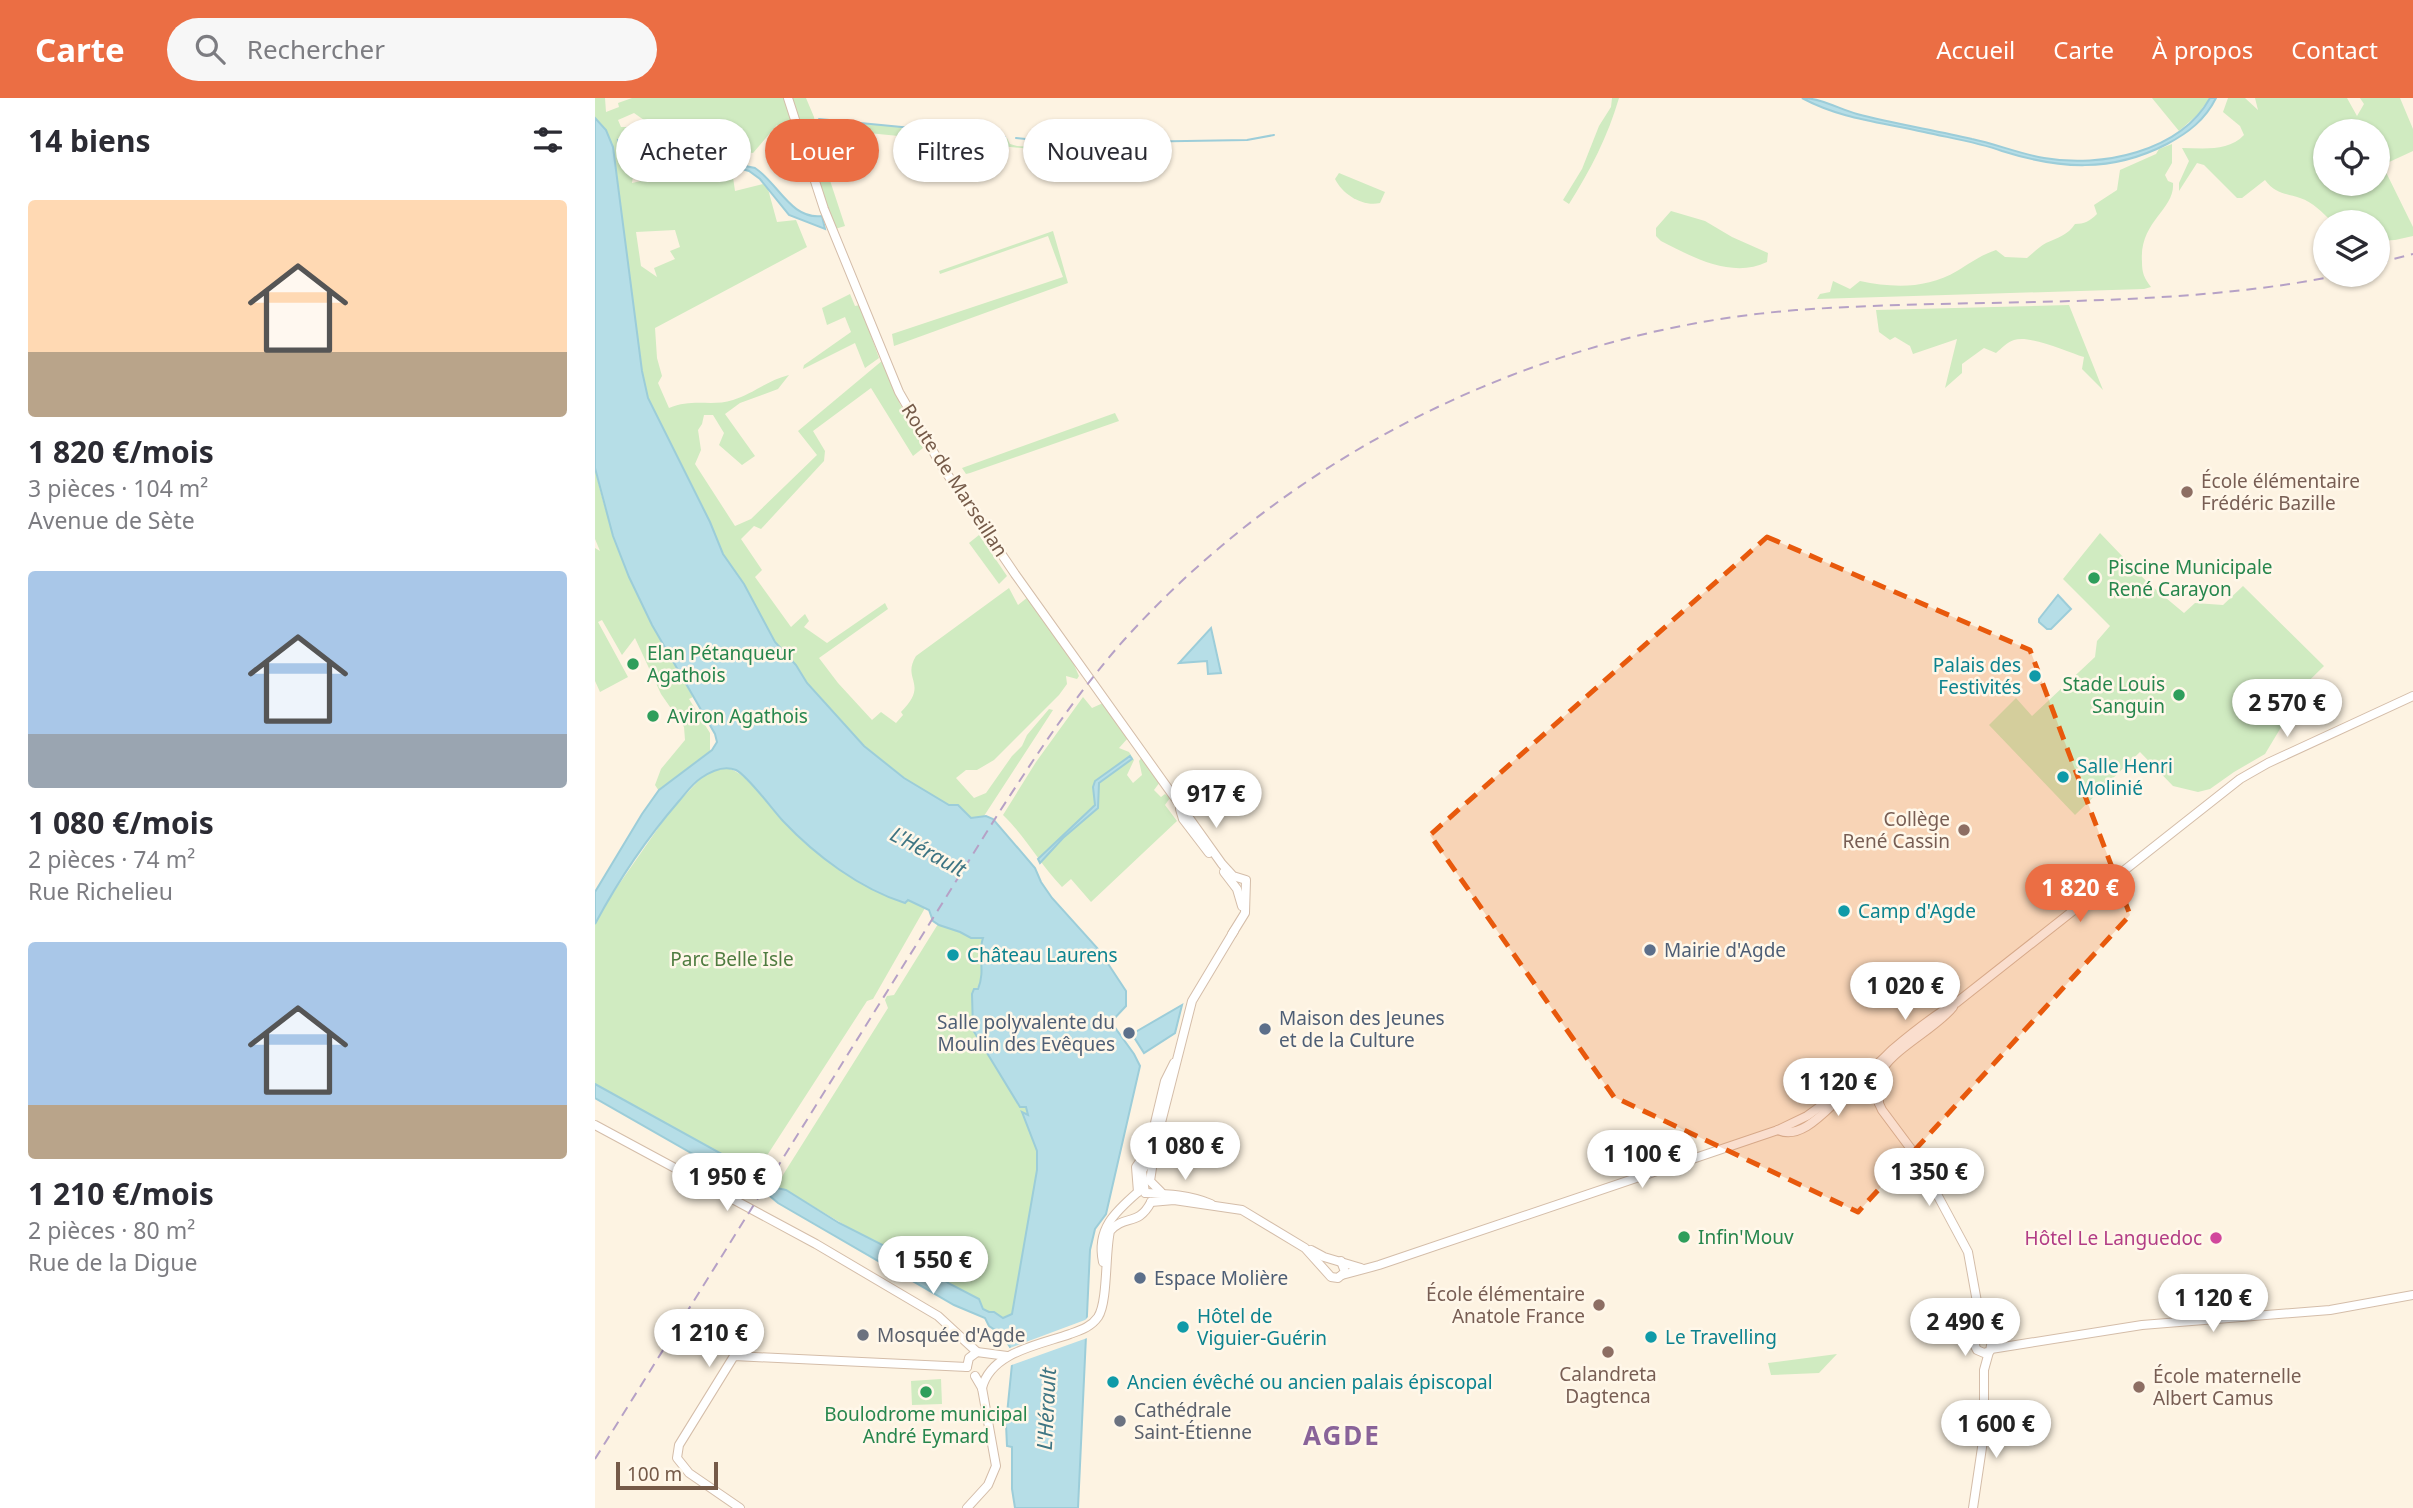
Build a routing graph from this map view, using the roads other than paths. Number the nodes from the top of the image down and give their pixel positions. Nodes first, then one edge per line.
1 (788, 98) edge
2 (2413, 696) edge
3 (1236, 884) junction
4 (1233, 934) junction
5 (1178, 1058) junction
6 (1872, 1077) junction
7 (595, 1125) edge
8 (1778, 1130) junction
9 (1154, 1150) junction
10 (1164, 1194) junction
11 (1145, 1195) junction
12 (1123, 1206) junction
13 (1217, 1206) junction
14 (1129, 1220) junction
15 (1305, 1248) junction
16 (1338, 1260) junction
17 (1105, 1267) junction
18 (1366, 1268) junction
19 (1327, 1273) junction
20 (1342, 1275) junction
21 (2413, 1295) edge
22 (1979, 1313) junction
23 (1977, 1338) junction
24 (964, 1341) junction
25 (1988, 1346) junction
26 (977, 1352) junction
27 (988, 1355) junction
28 (1006, 1356) junction
29 (968, 1362) junction
30 (991, 1368) junction
31 (975, 1376) junction
32 (985, 1376) junction
33 (982, 1388) junction
34 (740, 1508) edge
35 (967, 1508) edge
36 (1973, 1508) edge

1 - 3 main road, Route de Marseillan
2 - 6 main road
3 - 4 main road
3 - 4 main road, Route de Marseillan
4 - 5 main road
5 - 9 main road
5 - 11 main road
6 - 8 main road
6 - 8 main road
6 - 22 main road
7 - 24 main road
8 - 18 main road
9 - 10 main road
9 - 11 main road
10 - 11 main road
10 - 13 main road
11 - 12 main road
11 - 13 main road
11 - 14 main road
12 - 14 main road
12 - 17 main road
13 - 15 main road
14 - 17 main road
15 - 16 main road
15 - 19 main road
16 - 18 main road
16 - 19 main road
16 - 20 main road
17 - 28 main road
18 - 20 main road
19 - 20 main road
21 - 25 main road
22 - 23 main road
22 - 25 main road
23 - 25 main road
23 - 25 main road
24 - 26 main road
24 - 29 main road
25 - 36 main road
26 - 27 main road
26 - 29 main road
27 - 28 main road
27 - 30 main road
28 - 30 main road
29 - 31 main road
29 - 34 main road
30 - 32 main road
31 - 32 main road
31 - 33 main road
32 - 33 main road
33 - 35 main road

